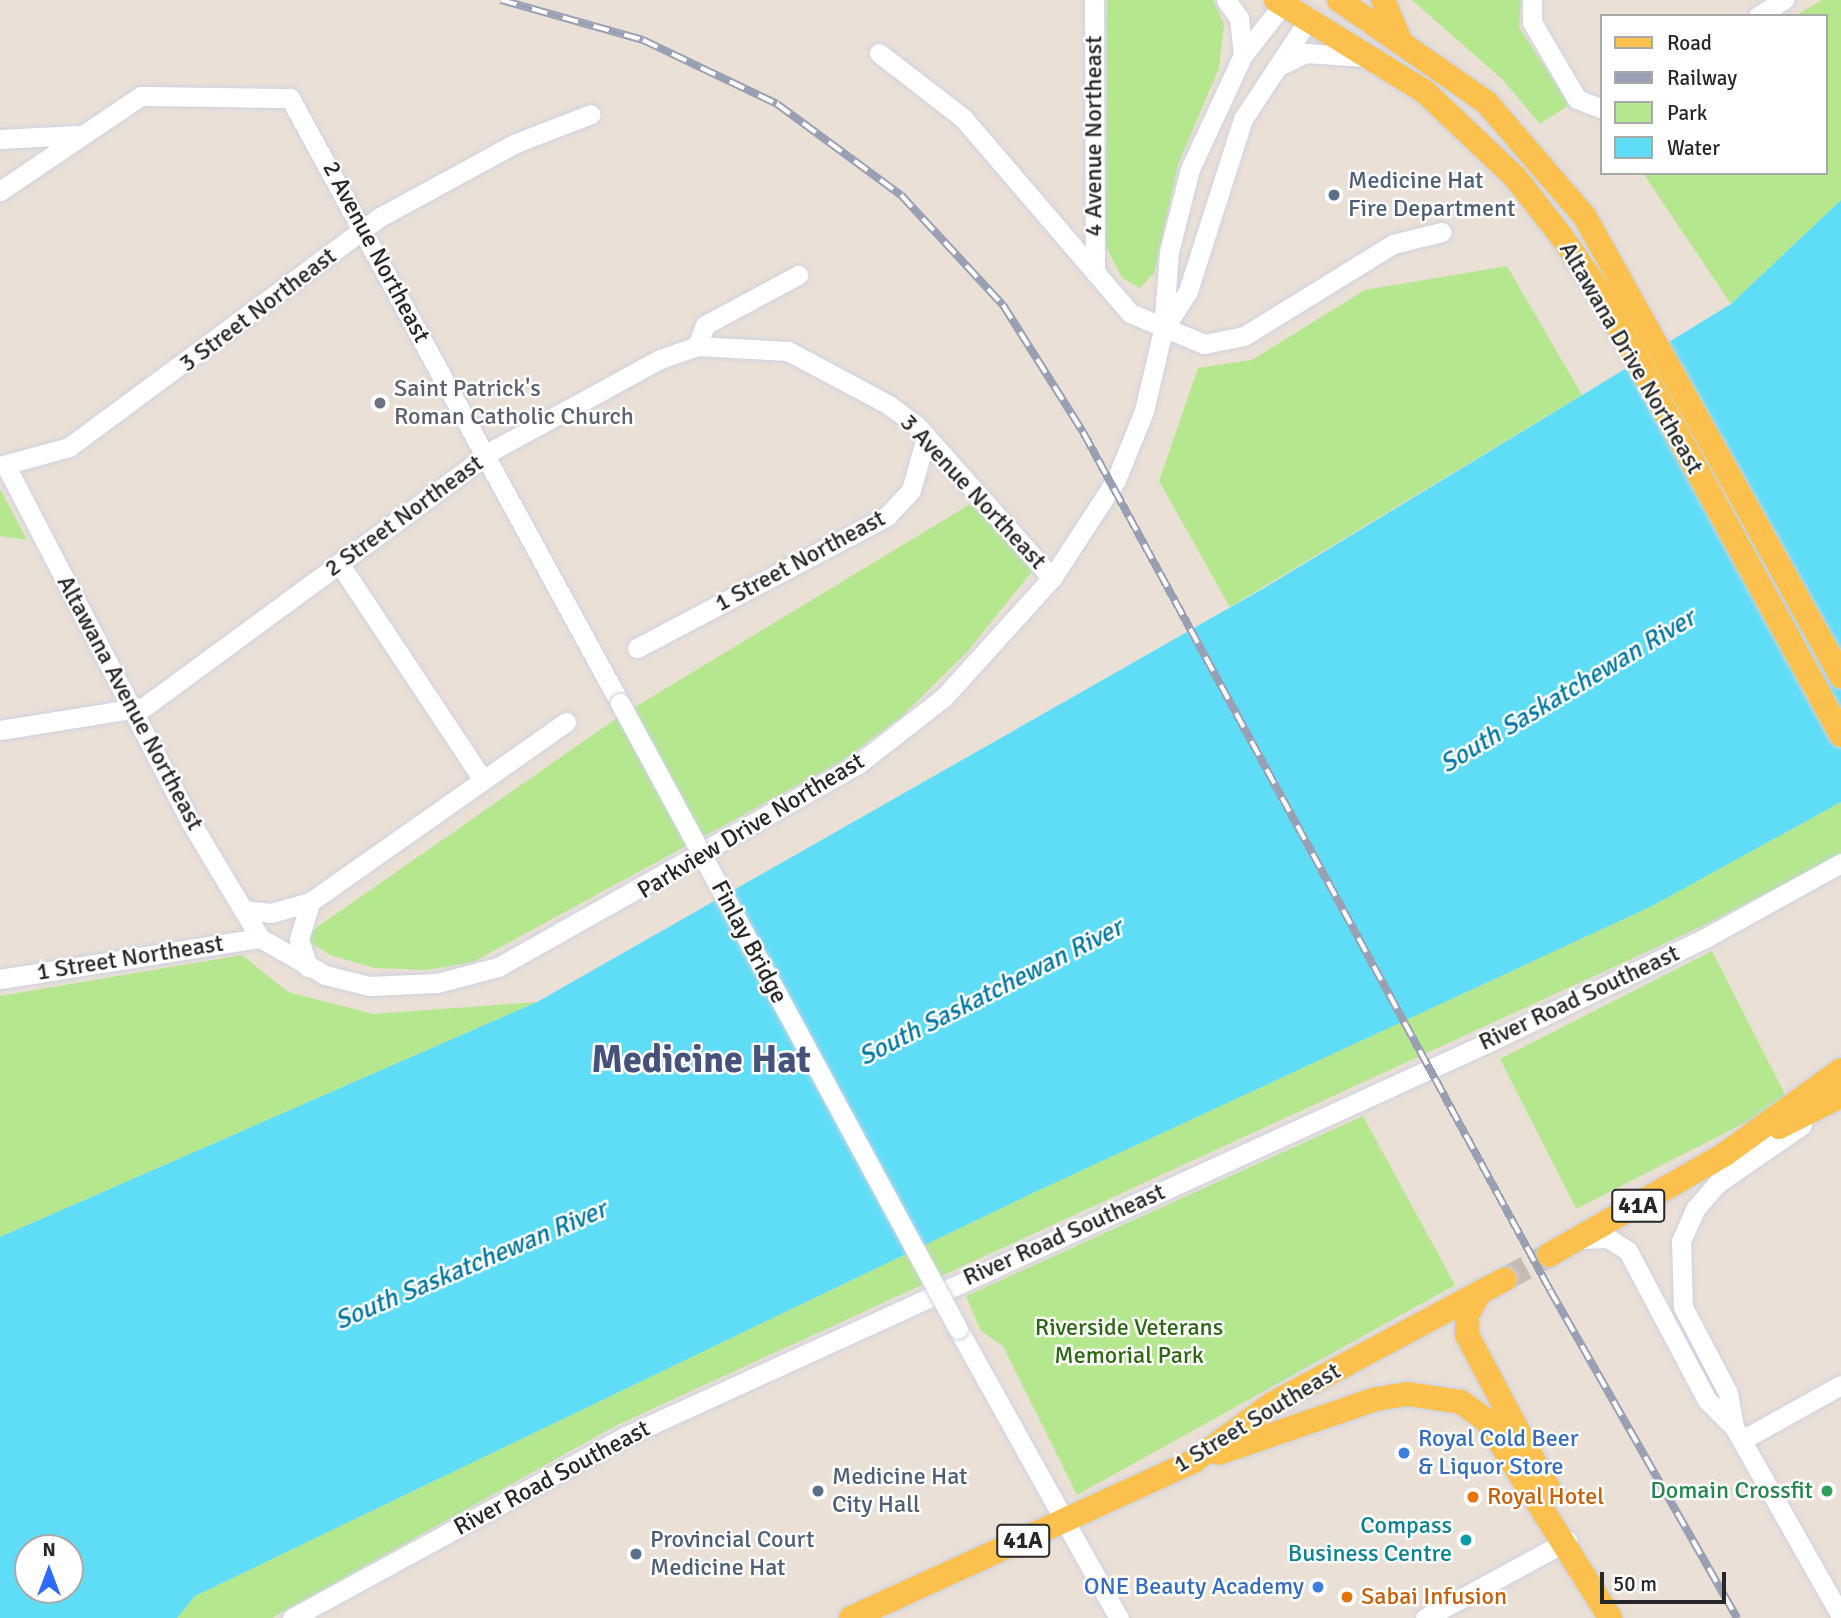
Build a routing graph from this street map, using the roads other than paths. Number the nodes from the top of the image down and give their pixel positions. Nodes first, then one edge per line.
1 (1094, 0) edge
2 (1226, 0) edge
3 (1339, 0) edge
4 (1383, 0) edge
5 (1532, 0) edge
6 (1784, 0) edge
7 (1282, 1) edge
8 (1317, 9) edge
9 (1761, 14) edge
10 (1401, 40) junction
11 (879, 53) dead end
12 (1243, 55) junction
13 (1382, 60) junction
14 (1268, 74) junction
15 (1600, 108) edge
16 (591, 114) dead end
17 (75, 135) junction
18 (0, 139) edge
19 (0, 191) edge
20 (364, 231) junction
21 (1442, 232) dead end
22 (1095, 272) junction
23 (798, 275) dead end
24 (1163, 330) junction
25 (697, 346) junction
26 (925, 441) junction
27 (485, 457) junction
28 (3, 466) edge
29 (339, 563) junction
30 (1052, 578) junction
31 (637, 648) dead end
32 (1841, 676) edge
33 (620, 703) joint
34 (131, 710) junction
35 (566, 722) dead end
36 (0, 730) edge
37 (1841, 735) edge
38 (482, 778) junction
39 (1841, 863) edge
40 (310, 902) junction
41 (243, 910) junction
42 (260, 938) junction
43 (308, 967) junction
44 (0, 979) edge
45 (1841, 1070) edge
46 (1839, 1098) edge
47 (1725, 1154) junction
48 (1578, 1239) junction
49 (1549, 1255) tunnel mouth
50 (1505, 1279) tunnel mouth
51 (1480, 1292) junction
52 (1841, 1385) edge
53 (1738, 1433) junction
54 (1194, 1461) junction
55 (1063, 1523) junction
56 (1567, 1541) junction
57 (1841, 1616) edge
58 (292, 1618) edge
59 (851, 1618) edge
60 (1119, 1618) edge
61 (1425, 1618) edge
62 (1610, 1618) edge

1 - 22 street, 4 Avenue Northeast
2 - 12 street
3 - 10 main road, Altawana Drive Northeast
4 - 10 main road
5 - 15 street
6 - 9 street
7 - 8 main road, Altawana Drive Northeast
7 - 12 street, Parkview Drive Northeast
8 - 13 main road, Altawana Drive Northeast
8 - 14 street, Parkview Drive Northeast
10 - 32 main road, Altawana Drive Northeast
11 - 22 street, 4 Avenue Northeast
12 - 24 street, Parkview Drive Northeast
13 - 14 street
13 - 37 main road, Altawana Drive Northeast
14 - 24 street, Parkview Drive Northeast
16 - 20 street, 3 Street Northeast
17 - 18 street
17 - 19 street
17 - 20 street, 2 Avenue Northeast
20 - 27 street, 2 Avenue Northeast
20 - 28 street, 3 Street Northeast
21 - 24 street
22 - 24 street, 4 Avenue Northeast
23 - 25 street
24 - 30 street, Parkview Drive Northeast
25 - 26 street, 3 Avenue Northeast
25 - 27 street, 2 Street Northeast
26 - 30 street, 3 Avenue Northeast
26 - 31 street, 1 Street Northeast
27 - 29 street, 2 Street Northeast
27 - 33 street, 2 Avenue Northeast
28 - 34 street, Altawana Avenue Northeast
29 - 34 street, 2 Street Northeast
29 - 38 street
30 - 43 street, Parkview Drive Northeast
33 - 55 street, Finlay Bridge, bridge
34 - 36 street, 2 Street Northeast
34 - 41 street, Altawana Avenue Northeast
35 - 38 street, 1 Street Northeast
38 - 40 street, 1 Street Northeast
39 - 58 street, River Road Southeast
40 - 41 street, 1 Street Northeast
40 - 43 street
41 - 42 street, Altawana Avenue Northeast
42 - 43 street, Parkview Drive Northeast
42 - 44 street, 1 Street Northeast
45 - 47 main road, 41A
46 - 47 main road, 41A
46 - 53 street
47 - 48 main road, 41A
48 - 49 main road, 41A
48 - 53 street
50 - 51 main road, 1 Street Southeast / 41A
51 - 54 main road, 1 Street Southeast / 41A
51 - 56 main road
52 - 53 street
53 - 57 street
54 - 55 main road, 1 Street Southeast / 41A
54 - 56 main road
55 - 59 main road, 1 Street Southeast / 41A
55 - 60 street, Finlay Bridge
56 - 61 street
56 - 62 main road

